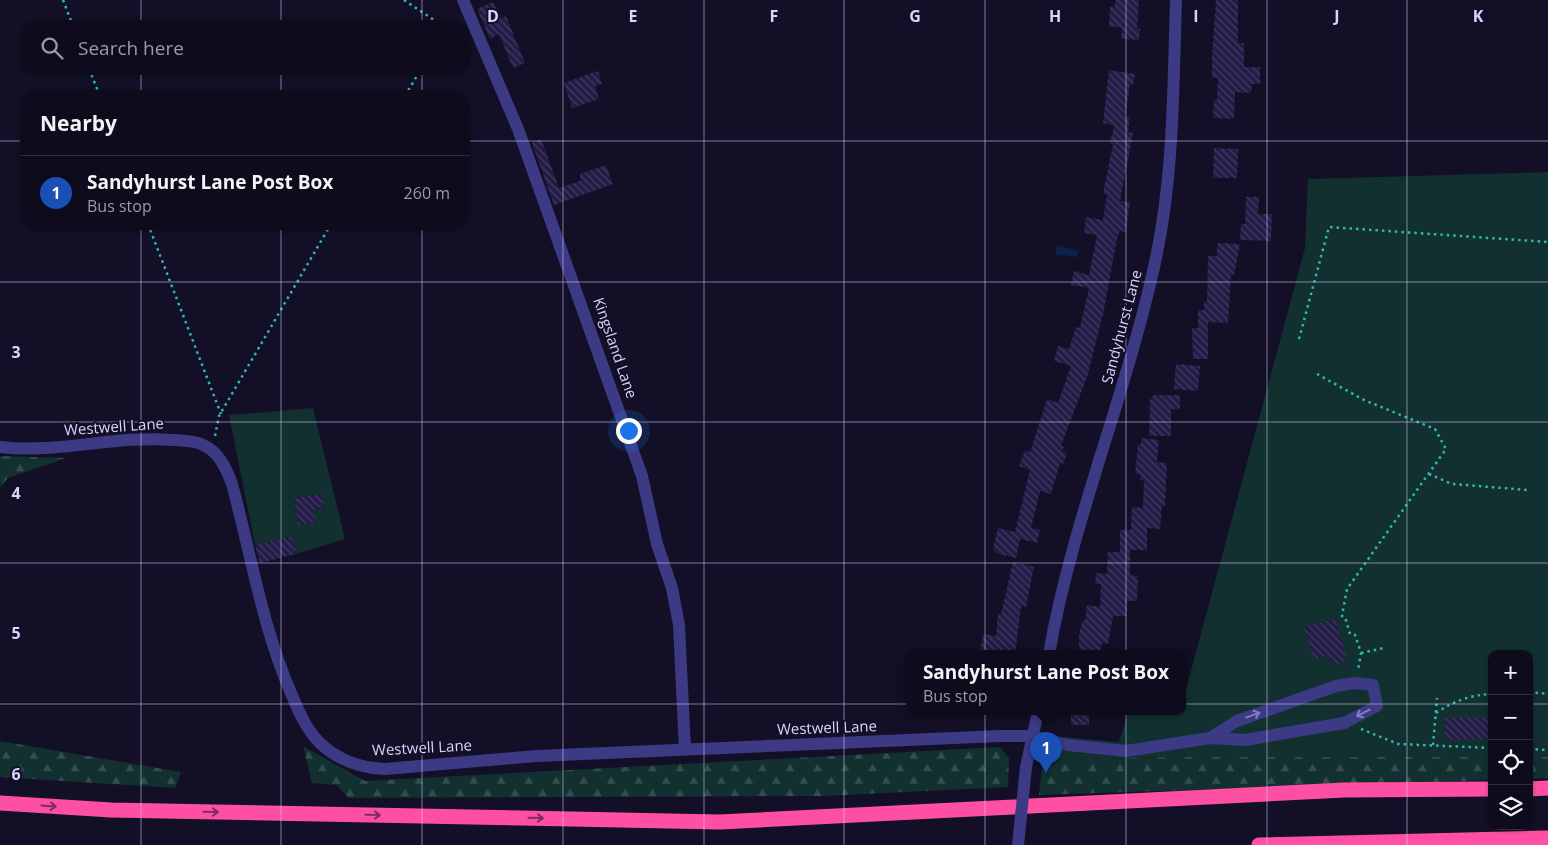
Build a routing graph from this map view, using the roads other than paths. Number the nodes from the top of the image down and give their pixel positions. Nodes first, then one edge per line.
1 (1176, 0) edge
2 (467, 2) edge
3 (0, 447) edge
4 (1050, 650) edge
5 (1037, 715) edge
6 (1032, 736) junction
7 (1210, 738) junction
8 (685, 750) junction
9 (1548, 788) edge
10 (1488, 789) edge
11 (1533, 789) edge
12 (0, 803) edge
13 (1548, 838) edge
14 (1018, 845) edge
15 (1259, 845) edge

1 - 4 street, Sandyhurst Lane
2 - 8 street, Kingsland Lane
3 - 8 street, Westwell Lane
5 - 6 street
6 - 7 street, Westwell Lane
6 - 8 street, Westwell Lane
6 - 14 street, bridge
7 -> 7 street
9 - 11 highway
12 -> 10 highway
13 - 15 highway

